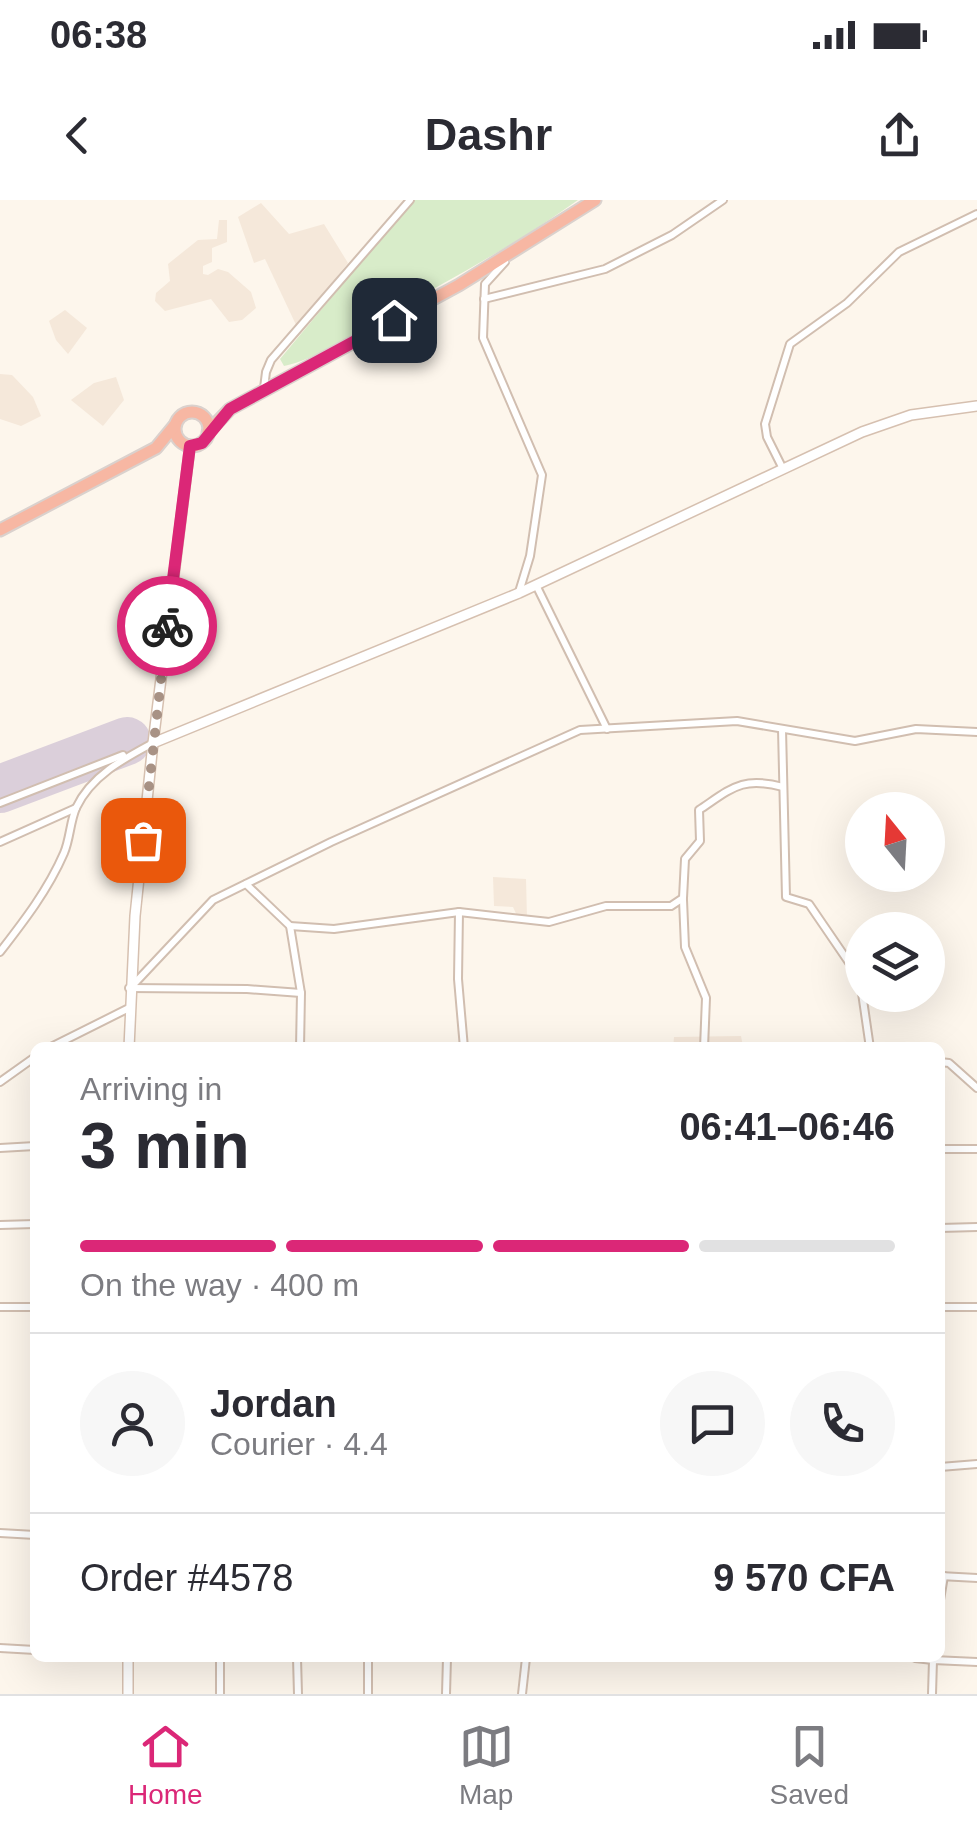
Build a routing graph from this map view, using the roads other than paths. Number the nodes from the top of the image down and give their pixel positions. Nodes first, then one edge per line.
1 (410, 200) edge
2 (595, 200) edge
3 (723, 200) edge
4 (977, 214) edge
5 (530, 244) junction
6 (484, 299) junction
7 (264, 389) junction
8 (977, 406) edge
9 (230, 409) junction
10 (197, 413) junction
11 (176, 426) junction
12 (208, 432) junction
13 (186, 444) junction
14 (156, 448) junction
15 (783, 469) junction
16 (0, 530) edge
17 (536, 586) junction
18 (519, 594) junction
19 (608, 729) junction
20 (782, 730) junction
21 (977, 732) edge
22 (152, 744) junction
23 (783, 787) junction
24 (0, 803) edge
25 (76, 808) junction
26 (0, 842) edge
27 (246, 884) junction
28 (683, 898) junction
29 (459, 912) junction
30 (290, 926) junction
31 (0, 952) edge
32 (129, 988) junction
33 (301, 993) junction
34 (129, 1008) junction
35 (61, 1042) edge
36 (129, 1042) edge
37 (300, 1042) edge
38 (463, 1042) edge
39 (704, 1042) edge
40 (869, 1042) edge
41 (30, 1061) edge
42 (945, 1063) edge
43 (0, 1082) edge
44 (977, 1088) edge
45 (30, 1146) edge
46 (0, 1148) edge
47 (945, 1149) edge
48 (977, 1149) edge
49 (30, 1224) edge
50 (0, 1226) edge
51 (977, 1227) edge
52 (945, 1228) edge
53 (0, 1307) edge
54 (945, 1307) edge
55 (30, 1308) edge
56 (977, 1308) edge
57 (977, 1464) edge
58 (945, 1466) edge
59 (0, 1533) edge
60 (30, 1534) edge
61 (945, 1576) edge
62 (977, 1578) edge
63 (0, 1648) edge
64 (30, 1650) edge
65 (945, 1660) edge
66 (128, 1662) edge
67 (220, 1662) edge
68 (297, 1662) edge
69 (368, 1662) edge
70 (447, 1662) edge
71 (526, 1662) edge
72 (930, 1662) edge
73 (977, 1662) edge
74 (128, 1694) edge
75 (220, 1694) edge
76 (298, 1694) edge
77 (368, 1694) edge
78 (446, 1694) edge
79 (522, 1694) edge
80 (932, 1694) edge

1 - 7 street
2 - 5 highway
3 - 6 street
4 - 15 street
5 - 6 street
5 - 7 highway
6 - 18 street
7 - 9 highway
8 - 15 street
9 - 10 highway
9 - 12 highway
10 - 11 highway
10 - 12 highway
11 - 13 highway
11 - 14 highway
12 - 13 highway
13 - 14 highway
13 - 22 street
14 - 16 highway
15 - 17 street
17 - 18 street
17 - 19 street
18 - 22 street
19 - 20 street
19 - 27 street
20 - 21 street
20 - 23 street
22 - 24 street
22 - 25 street
22 - 32 street
23 - 28 street
23 - 40 street
25 - 26 street
25 - 31 street
27 - 30 street
27 - 32 street
28 - 29 street
28 - 39 street
29 - 30 street
29 - 38 street
30 - 33 street
32 - 33 street
32 - 34 street
33 - 37 street
34 - 35 street
34 - 36 street
41 - 43 street
42 - 44 street
45 - 46 street
47 - 48 street
49 - 50 street
51 - 52 street
53 - 55 street
54 - 56 street
57 - 58 street
59 - 60 street
61 - 62 street
63 - 64 street
65 - 73 street
66 - 74 street
67 - 75 street
68 - 76 street
69 - 77 street
70 - 78 street
71 - 79 street
72 - 80 street

